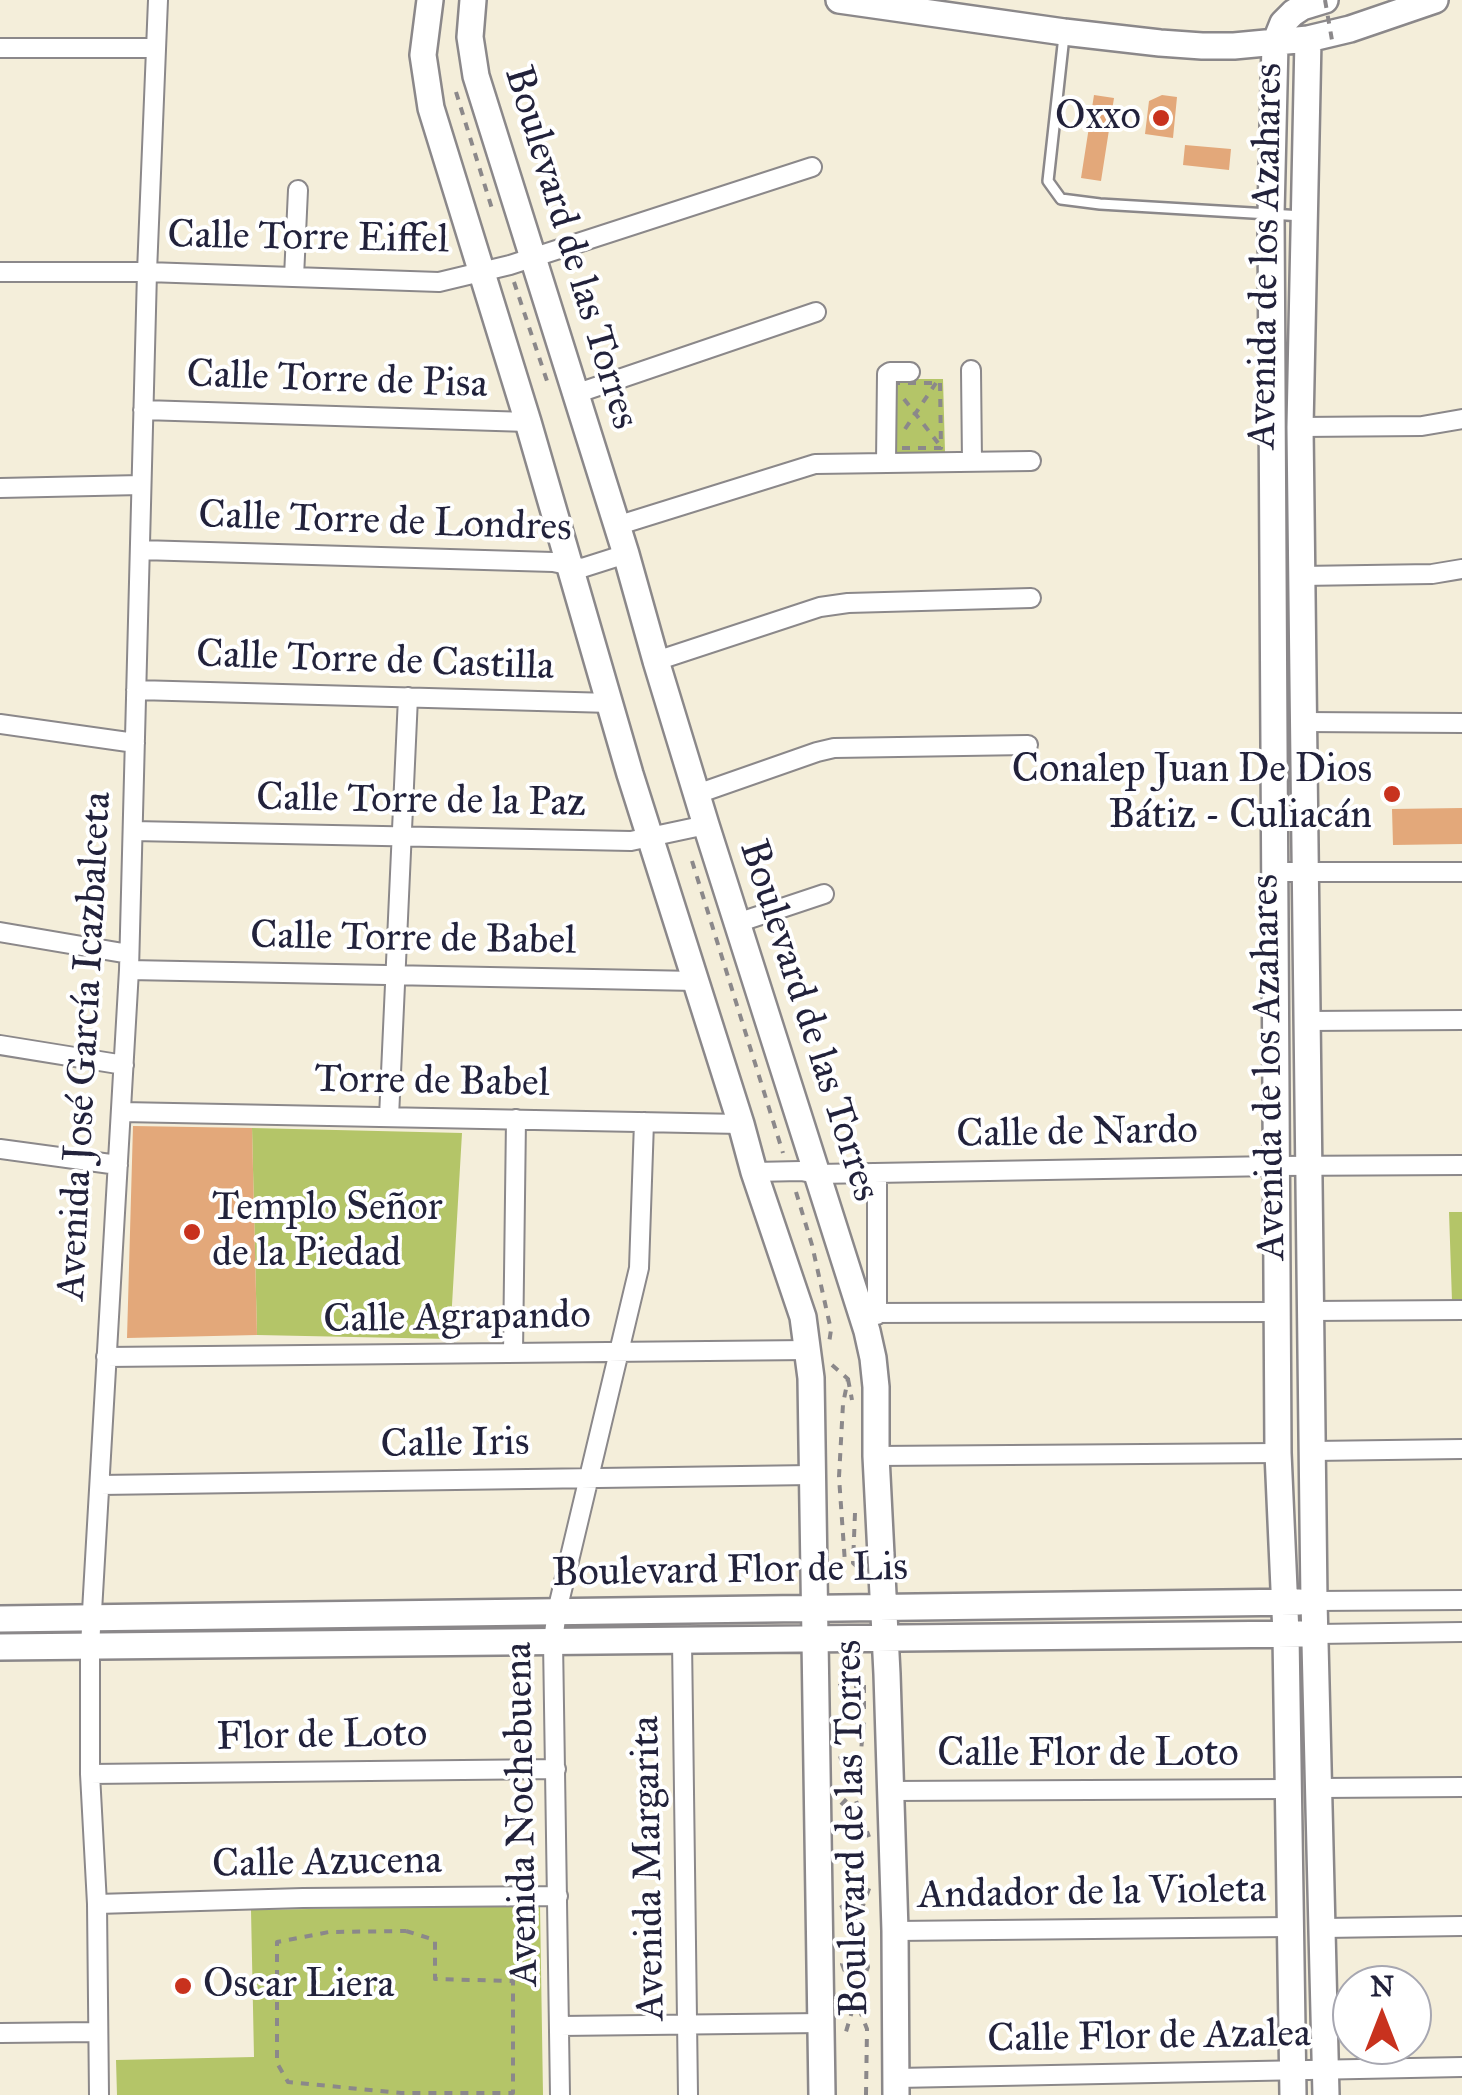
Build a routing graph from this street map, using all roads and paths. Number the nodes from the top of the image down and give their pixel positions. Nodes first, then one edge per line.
1 (158, 0) edge
2 (430, 0) edge
3 (473, 0) edge
4 (839, 0) edge
5 (1325, 0) edge
6 (1435, 0) edge
7 (1064, 32) junction
8 (1320, 42) junction
9 (1275, 43) junction
10 (0, 48) edge
11 (156, 48) junction
12 (812, 167) dead end
13 (298, 190) dead end
14 (1271, 214) junction
15 (1306, 216) junction
16 (532, 257) junction
17 (0, 272) edge
18 (146, 272) junction
19 (482, 273) junction
20 (294, 277) junction
21 (816, 312) dead end
22 (972, 370) dead end
23 (910, 372) dead end
24 (892, 383) junction
25 (936, 383) junction
26 (575, 394) junction
27 (143, 410) junction
28 (915, 414) junction
29 (1462, 419) edge
30 (528, 422) junction
31 (1300, 427) junction
32 (941, 448) junction
33 (889, 455) junction
34 (1030, 461) dead end
35 (972, 462) junction
36 (141, 485) junction
37 (0, 488) edge
38 (616, 526) junction
39 (140, 550) junction
40 (626, 554) junction
41 (570, 566) junction
42 (1462, 570) edge
43 (1302, 576) junction
44 (1031, 598) dead end
45 (656, 661) junction
46 (136, 690) junction
47 (408, 697) junction
48 (611, 703) junction
49 (1303, 722) junction
50 (1462, 723) edge
51 (0, 724) edge
52 (135, 743) junction
53 (1028, 745) dead end
54 (697, 794) junction
55 (706, 825) junction
56 (133, 831) junction
57 (402, 836) junction
58 (652, 838) junction
59 (692, 862) dead end
60 (1273, 872) junction
61 (1305, 872) junction
62 (1462, 872) edge
63 (824, 894) dead end
64 (737, 922) junction
65 (0, 932) edge
66 (129, 962) junction
67 (395, 975) junction
68 (696, 981) junction
69 (1462, 1020) edge
70 (1307, 1021) junction
71 (0, 1045) edge
72 (124, 1065) junction
73 (122, 1112) junction
74 (389, 1117) junction
75 (516, 1120) junction
76 (644, 1122) junction
77 (741, 1124) junction
78 (0, 1149) edge
79 (118, 1165) junction
80 (1462, 1165) edge
81 (1275, 1166) junction
82 (1309, 1166) junction
83 (754, 1172) junction
84 (788, 1172) junction
85 (878, 1173) junction
86 (817, 1174) junction
87 (1462, 1310) edge
88 (1310, 1311) junction
89 (1277, 1312) junction
90 (869, 1314) junction
91 (808, 1350) junction
92 (619, 1352) junction
93 (512, 1354) junction
94 (106, 1357) junction
95 (1462, 1449) edge
96 (1313, 1450) junction
97 (1278, 1453) junction
98 (876, 1456) junction
99 (812, 1475) junction
100 (588, 1478) junction
101 (100, 1485) junction
102 (1462, 1600) edge
103 (1314, 1601) junction
104 (1285, 1602) junction
105 (885, 1607) junction
106 (816, 1608) junction
107 (557, 1612) junction
108 (92, 1618) junction
109 (0, 1619) edge
110 (1462, 1632) edge
111 (1286, 1634) junction
112 (1316, 1634) junction
113 (886, 1638) junction
114 (815, 1639) junction
115 (682, 1640) junction
116 (554, 1642) junction
117 (90, 1646) junction
118 (0, 1647) edge
119 (835, 1674) dead end
120 (871, 1674) dead end
121 (863, 1686) junction
122 (838, 1750) dead end
123 (556, 1770) junction
124 (90, 1774) junction
125 (1462, 1787) edge
126 (1320, 1788) junction
127 (1286, 1790) junction
128 (890, 1791) junction
129 (852, 1793) junction
130 (836, 1809) dead end
131 (870, 1840) dead end
132 (870, 1872) dead end
133 (558, 1896) junction
134 (839, 1902) dead end
135 (97, 1904) junction
136 (1462, 1926) edge
137 (853, 1927) junction
138 (1290, 1928) junction
139 (1324, 1928) junction
140 (894, 1931) junction
141 (514, 1994) joint
142 (856, 1998) junction
143 (687, 2024) junction
144 (560, 2026) junction
145 (833, 2029) junction
146 (98, 2032) junction
147 (0, 2033) edge
148 (1462, 2067) edge
149 (1326, 2082) edge
150 (1292, 2083) edge
151 (896, 2087) edge
152 (98, 2095) edge
153 (560, 2095) edge
154 (688, 2095) edge
155 (822, 2095) edge
156 (866, 2095) edge

1 - 11 street, Avenida José García Icazbalceta
2 - 19 street, Boulevard de las Torres
3 - 16 street, Boulevard de las Torres
4 - 7 street
5 - 8 path, bridge
5 - 9 street
6 - 8 street
7 - 9 street
7 - 14 lane
8 - 9 street
8 - 15 street, Avenida de los Azahares
9 - 14 street, Avenida de los Azahares
10 - 11 street
11 - 18 street, Avenida José García Icazbalceta
12 - 16 street, Calle Torre Eiffel
13 - 20 street
14 - 15 lane
14 - 60 street, Avenida de los Azahares
15 - 31 street, Avenida de los Azahares
16 - 19 street, Calle Torre Eiffel
16 - 26 street, Boulevard de las Torres
17 - 18 street, Calle Torre Eiffel
18 - 20 street, Calle Torre Eiffel
18 - 27 street, Avenida José García Icazbalceta
19 - 20 street, Calle Torre Eiffel
19 - 30 street, Boulevard de las Torres
21 - 26 street
22 - 35 street
23 - 33 street
24 - 25 path
24 - 28 path
24 - 33 path
25 - 28 path
25 - 32 path
26 - 38 street, Boulevard de las Torres
27 - 30 street, Calle Torre de Pisa
27 - 36 street, Avenida José García Icazbalceta
28 - 32 path
28 - 33 path
29 - 31 street
30 - 41 street, Boulevard de las Torres
31 - 43 street, Avenida de los Azahares
32 - 33 path
33 - 35 street
33 - 38 street
34 - 35 street
36 - 37 street
36 - 39 street, Avenida José García Icazbalceta
38 - 40 street, Boulevard de las Torres
39 - 41 street, Calle Torre de Londres
39 - 46 street, Avenida José García Icazbalceta
40 - 41 street, Calle Torre de Londres
40 - 45 street, Boulevard de las Torres
41 - 48 street, Boulevard de las Torres
42 - 43 street
43 - 49 street, Avenida de los Azahares
44 - 45 street
45 - 54 street, Boulevard de las Torres
46 - 47 street, Calle Torre de Castilla
46 - 52 street, Avenida José García Icazbalceta
47 - 48 street, Calle Torre de Castilla
47 - 57 street
48 - 58 street, Boulevard de las Torres
49 - 50 street
49 - 61 street, Avenida de los Azahares
51 - 52 street
52 - 56 street, Avenida José García Icazbalceta
53 - 54 street
54 - 55 street, Boulevard de las Torres
55 - 58 street, Calle Torre de la Paz
55 - 64 street, Boulevard de las Torres
56 - 57 street, Calle Torre de la Paz
56 - 66 street, Avenida José García Icazbalceta
57 - 58 street, Calle Torre de la Paz
57 - 67 street
58 - 68 street, Boulevard de las Torres
59 - 84 path
60 - 61 street
60 - 81 street, Avenida de los Azahares
61 - 62 street
61 - 70 street, Avenida de los Azahares
63 - 64 street
64 - 86 street, Boulevard de las Torres
65 - 66 street, Calle Torre de Babel
66 - 67 street, Calle Torre de Babel
66 - 72 street, Avenida José García Icazbalceta
67 - 68 street, Calle Torre de Babel
67 - 74 street
68 - 77 street, Boulevard de las Torres
69 - 70 street
70 - 82 street, Avenida de los Azahares
71 - 72 street
72 - 73 street, Avenida José García Icazbalceta
73 - 74 street, Torre de Babel
73 - 79 street, Avenida José García Icazbalceta
74 - 75 street, Torre de Babel
75 - 76 street, Torre de Babel
75 - 93 street
76 - 77 street, Torre de Babel
76 - 92 street, Avenida Nochebuena
77 - 83 street, Boulevard de las Torres
78 - 79 street
79 - 94 street, Avenida José García Icazbalceta
80 - 82 street, Calle de Nardo
81 - 82 street, Calle de Nardo
81 - 85 street, Calle de Nardo
81 - 89 street, Avenida de los Azahares
82 - 88 street, Avenida de los Azahares
83 - 84 street, Calle de Nardo
83 - 91 street, Boulevard de las Torres
84 - 86 street, Calle de Nardo
85 - 86 street, Calle de Nardo
85 - 90 street
86 - 90 street, Boulevard de las Torres
87 - 88 street
88 - 96 street, Avenida de los Azahares
89 - 90 street
89 - 97 street, Avenida de los Azahares
90 - 98 street, Boulevard de las Torres
91 - 92 street, Calle Agrapando
91 - 99 street, Boulevard de las Torres
92 - 93 street, Calle Agrapando
92 - 100 street, Avenida Nochebuena
93 - 94 street, Calle Agrapando
94 - 101 street, Avenida José García Icazbalceta
95 - 96 street
96 - 103 street, Avenida de los Azahares
97 - 98 street
97 - 104 street, Avenida de los Azahares
98 - 105 street, Boulevard de las Torres
99 - 100 street, Calle Iris
99 - 106 street, Boulevard de las Torres
100 - 101 street, Calle Iris
100 - 107 street, Avenida Nochebuena
101 - 108 street, Avenida José García Icazbalceta
102 - 103 street, Boulevard Flor de Lis
103 - 104 street, Boulevard Flor de Lis
103 - 112 street, Avenida de los Azahares
104 - 105 street, Boulevard Flor de Lis
104 - 111 street, Avenida de los Azahares
105 - 106 street, Boulevard Flor de Lis
105 - 113 street, Boulevard de las Torres
106 - 107 street, Boulevard Flor de Lis
106 - 114 street, Boulevard de las Torres
107 - 108 street, Boulevard Flor de Lis
107 - 116 street, Avenida Nochebuena
108 - 109 street, Boulevard Flor de Lis
108 - 117 street, Avenida José García Icazbalceta
110 - 112 street, Boulevard Flor de Lis
111 - 112 street, Boulevard Flor de Lis
111 - 113 street, Boulevard Flor de Lis
111 - 127 street, Avenida de los Azahares
112 - 126 street, Avenida de los Azahares
113 - 114 street, Boulevard Flor de Lis
113 - 128 street, Boulevard de las Torres
114 - 115 street, Boulevard Flor de Lis
114 - 145 street, Boulevard de las Torres
115 - 116 street, Boulevard Flor de Lis
115 - 143 street, Avenida Margarita
116 - 117 street, Boulevard Flor de Lis
116 - 123 street, Avenida Nochebuena
117 - 118 street, Boulevard Flor de Lis
117 - 124 street, Avenida José García Icazbalceta
119 - 121 path
120 - 121 path
121 - 129 path
122 - 129 path
123 - 124 street, Flor de Loto
123 - 133 street, Avenida Nochebuena
124 - 135 street, Avenida José García Icazbalceta
125 - 126 street
126 - 139 street, Avenida de los Azahares
127 - 128 street, Calle Flor de Loto
127 - 138 street, Avenida de los Azahares
128 - 140 street, Boulevard de las Torres
129 - 130 path
129 - 131 path
132 - 137 path
133 - 135 street, Calle Azucena
133 - 144 street, Avenida Nochebuena
134 - 137 path
135 - 146 street, Avenida José García Icazbalceta
136 - 139 street, Andador de la Violeta
137 - 142 path
137 - 142 path
138 - 140 street, Andador de la Violeta
138 - 150 street, Avenida de los Azahares
139 - 149 street, Avenida de los Azahares
140 - 151 street, Boulevard de las Torres
141 - 141 path
142 - 145 path
142 - 156 path
143 - 144 street
143 - 145 street
143 - 154 street, Avenida Margarita
144 - 153 street, Avenida Nochebuena
145 - 155 street, Boulevard de las Torres
146 - 147 street
146 - 152 street, Avenida José García Icazbalceta
148 - 149 street, Calle Flor de Azalea
149 - 150 street, Calle Flor de Azalea
150 - 151 street, Calle Flor de Azalea

